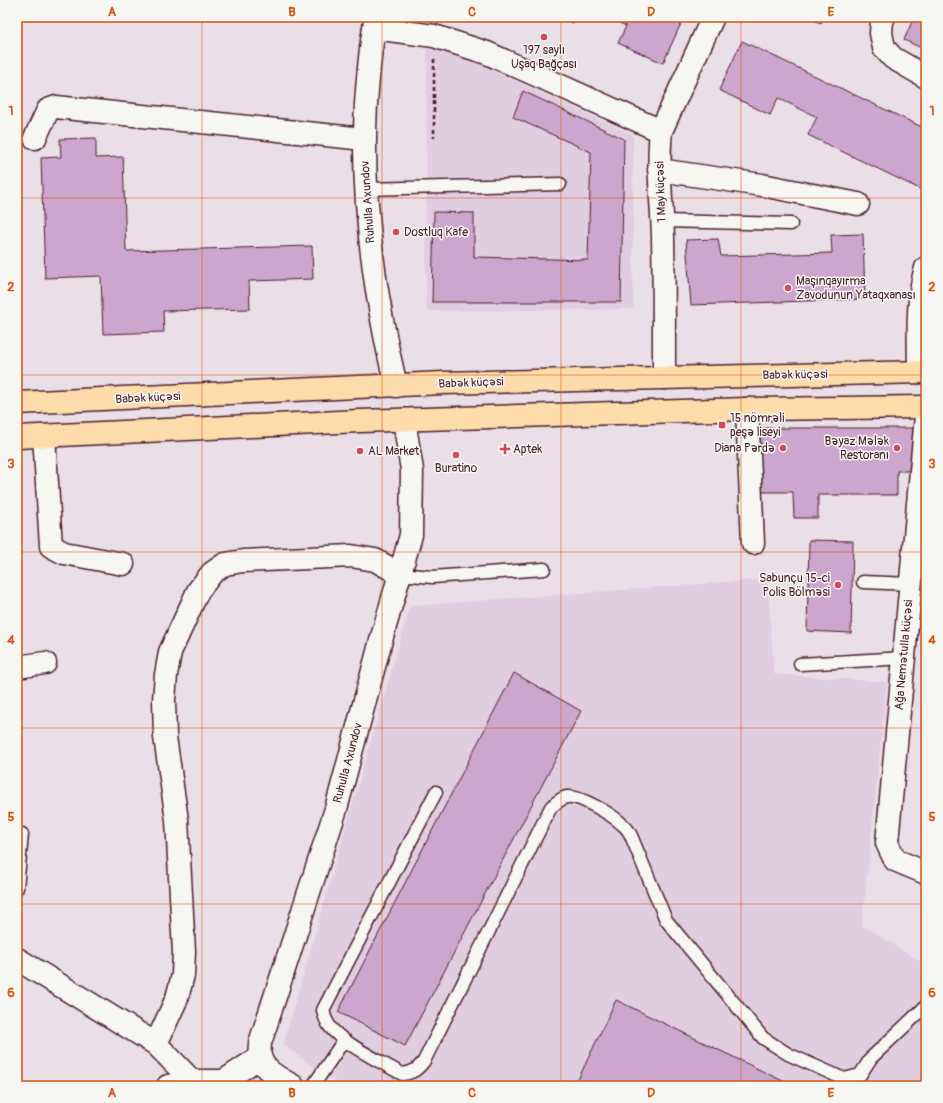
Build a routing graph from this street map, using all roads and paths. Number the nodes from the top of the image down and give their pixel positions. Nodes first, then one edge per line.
1 (713, 17) edge
2 (884, 17) edge
3 (375, 22) edge
4 (434, 36) junction
5 (926, 77) edge
6 (661, 131) junction
7 (35, 138) dead end
8 (434, 138) dead end
9 (364, 139) junction
10 (659, 170) junction
11 (560, 184) dead end
12 (365, 189) junction
13 (858, 204) dead end
14 (662, 221) junction
15 (791, 224) dead end
16 (926, 268) edge
17 (923, 372) edge
18 (664, 378) junction
19 (396, 386) junction
20 (17, 403) edge
21 (926, 407) edge
22 (747, 409) junction
23 (926, 416) edge
24 (404, 420) junction
25 (17, 436) edge
26 (44, 436) junction
27 (753, 543) dead end
28 (123, 564) dead end
29 (544, 569) dead end
30 (400, 574) junction
31 (863, 582) dead end
32 (911, 584) junction
33 (904, 658) junction
34 (45, 663) dead end
35 (800, 664) dead end
36 (17, 667) edge
37 (436, 792) dead end
38 (22, 834) dead end
39 (926, 873) edge
40 (17, 888) edge
41 (17, 959) edge
42 (926, 1006) edge
43 (344, 1040) junction
44 (156, 1044) junction
45 (260, 1057) junction
46 (190, 1084) edge
47 (168, 1086) edge
48 (293, 1086) edge
49 (313, 1086) edge

1 - 6 street, 1 May küçəsi
2 - 5 street
3 - 4 street
3 - 9 street, Ruhulla Axundov
4 - 6 street
4 - 8 path
6 - 10 street, 1 May küçəsi
7 - 9 street
9 - 12 street, Ruhulla Axundov
10 - 13 street
10 - 14 street, 1 May küçəsi
11 - 12 lane
12 - 19 street, Ruhulla Axundov
14 - 15 lane
14 - 18 street, 1 May küçəsi
16 - 17 street
17 - 18 main road, Babək küçəsi
18 - 19 main road, Babək küçəsi
19 - 20 main road, Babək küçəsi
19 - 24 main road
21 - 22 main road
22 - 24 main road
22 - 27 street
23 - 32 street, Ağa Nemətulla küçəsi
24 - 26 main road
24 - 30 street, Ruhulla Axundov
25 - 26 main road
26 - 28 street
29 - 30 lane
30 - 44 street
30 - 45 street, Ruhulla Axundov
31 - 32 lane
32 - 33 street, Ağa Nemətulla küçəsi
33 - 35 lane
33 - 39 street, Ağa Nemətulla küçəsi
34 - 36 street
37 - 43 lane
38 - 40 lane
41 - 44 street
42 - 43 lane
43 - 49 lane
44 - 46 street
45 - 46 street
45 - 48 street
46 - 47 street

